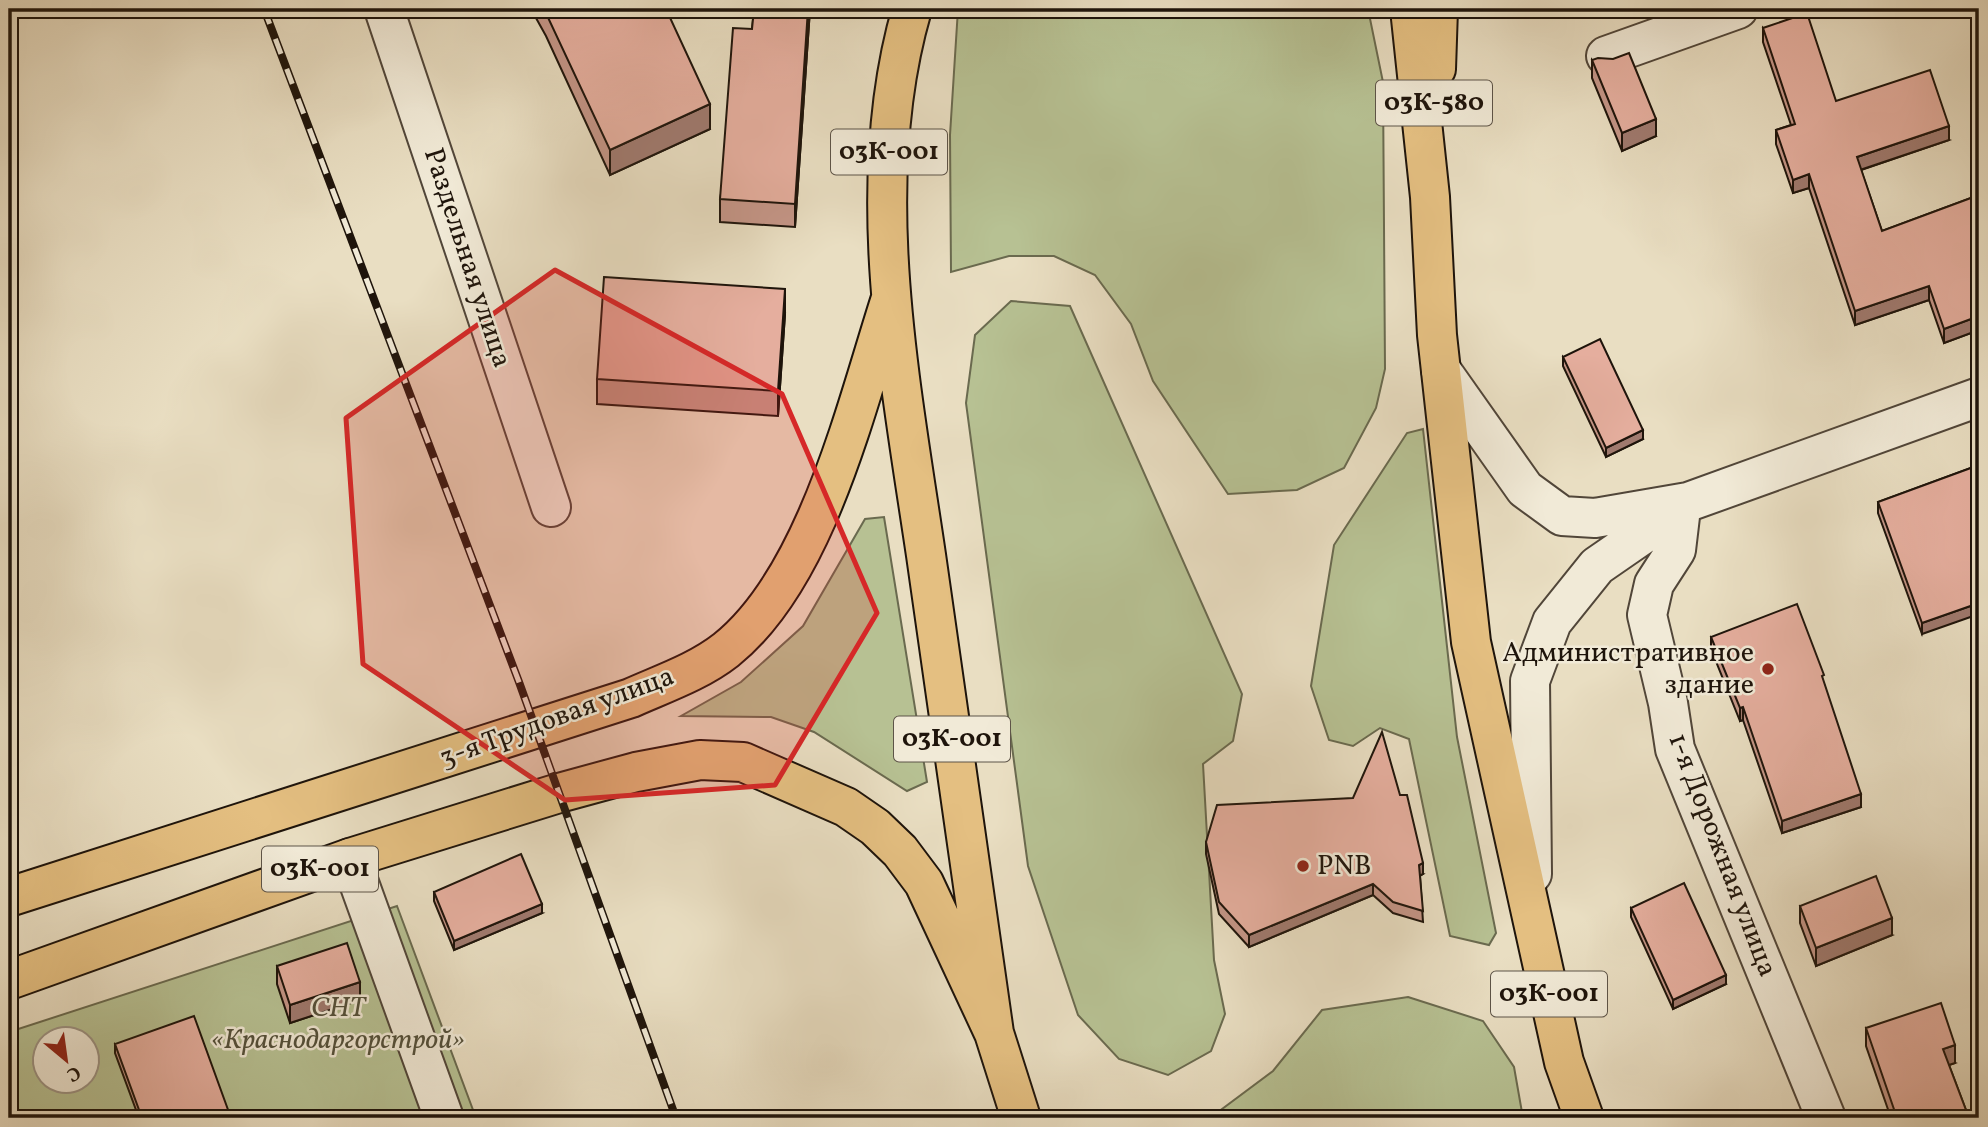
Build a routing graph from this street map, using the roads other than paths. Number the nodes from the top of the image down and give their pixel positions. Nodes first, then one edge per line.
1 (384, 9) edge
2 (912, 9) edge
3 (1410, 9) edge
4 (1438, 9) edge
5 (1738, 9) edge
6 (1606, 56) edge
7 (1430, 197) junction
8 (891, 298) junction
9 (1441, 370) junction
10 (1979, 397) edge
11 (1685, 505) junction
12 (551, 507) dead end
13 (350, 859) junction
14 (9, 897) edge
15 (1533, 925) junction
16 (9, 980) edge
17 (994, 1032) junction
18 (444, 1118) edge
19 (1021, 1118) edge
20 (1584, 1118) edge
21 (1826, 1118) edge

1 - 12 street, Раздельная улица
2 - 8 main road, 03К-001
3 - 7 main road, 03К-001
4 - 7 main road, 03К-580
5 - 6 street
7 - 9 main road, 03К-001
8 - 14 main road, 3-я Трудовая улица / 03К-001
8 - 17 main road, 03К-001
9 - 11 street
9 - 15 main road, 03К-001
10 - 11 street
11 - 15 street, 03К-001
11 - 21 street, 1-я Дорожная улица
13 - 16 main road, 03К-001
13 - 17 main road, 03К-001
13 - 18 street
15 - 20 main road, 03К-001
17 - 19 main road, 03К-001

